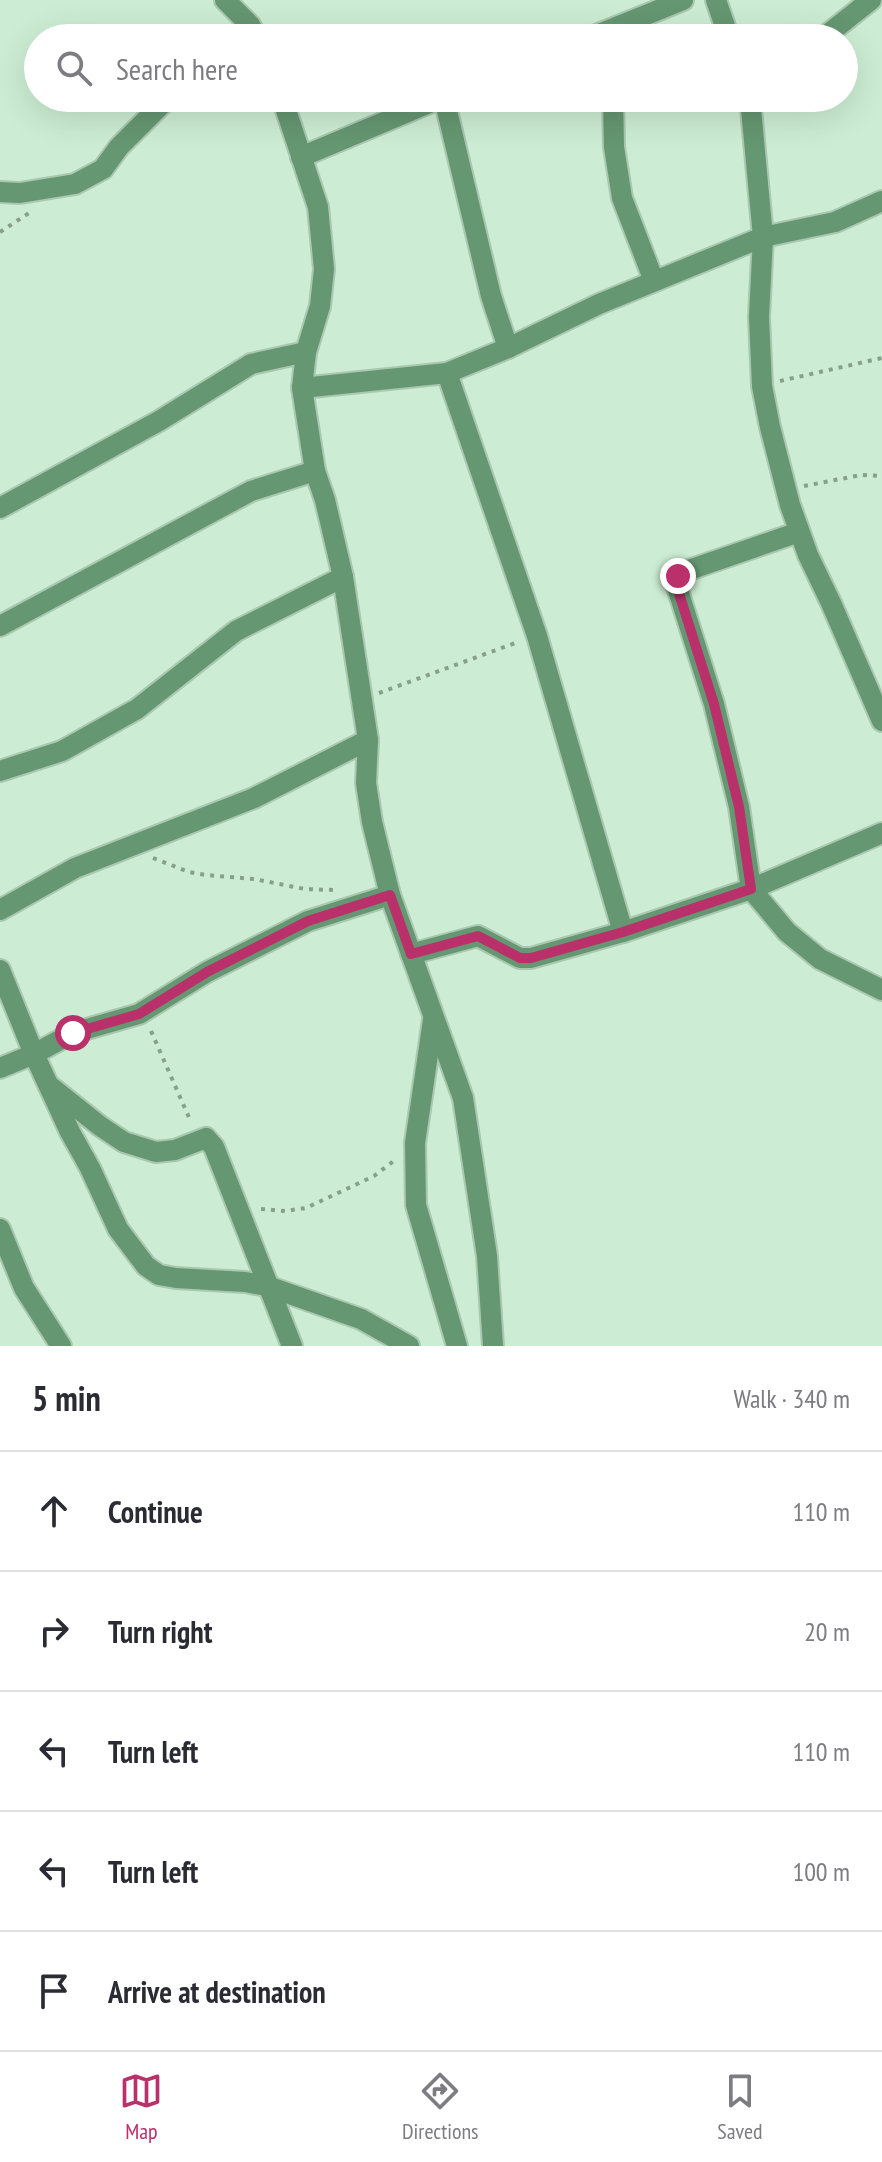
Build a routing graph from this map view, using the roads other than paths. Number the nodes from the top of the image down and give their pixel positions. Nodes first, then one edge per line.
1 (225, 0) edge
2 (683, 0) edge
3 (716, 0) edge
4 (871, 0) edge
5 (241, 24) edge
6 (628, 24) edge
7 (724, 24) edge
8 (841, 24) edge
9 (154, 112) edge
10 (287, 112) edge
11 (409, 112) edge
12 (445, 112) edge
13 (613, 112) edge
14 (752, 112) edge
15 (301, 157) junction
16 (0, 192) edge
17 (882, 201) edge
18 (763, 237) junction
19 (654, 281) junction
20 (508, 348) junction
21 (306, 352) junction
22 (447, 373) junction
23 (302, 388) junction
24 (315, 471) junction
25 (0, 508) edge
26 (799, 532) junction
27 (343, 577) junction
28 (0, 626) edge
29 (882, 721) edge
30 (368, 740) junction
31 (0, 771) edge
32 (882, 833) edge
33 (751, 889) junction
34 (390, 895) junction
35 (0, 910) edge
36 (623, 932) junction
37 (411, 954) junction
38 (0, 970) edge
39 (882, 990) edge
40 (434, 1016) junction
41 (34, 1054) junction
42 (0, 1068) edge
43 (49, 1086) junction
44 (0, 1229) edge
45 (267, 1286) junction
46 (61, 1346) edge
47 (292, 1346) edge
48 (409, 1346) edge
49 (457, 1346) edge
50 (493, 1346) edge

1 - 5 street
2 - 6 street
3 - 7 street
4 - 8 street
9 - 16 street
10 - 15 street
11 - 15 street
12 - 20 street
13 - 19 street
14 - 18 street
15 - 21 street
17 - 18 street
18 - 19 street
18 - 26 street
19 - 20 street
20 - 22 street
21 - 23 street
21 - 25 street
22 - 23 street
22 - 36 street
23 - 24 street
24 - 27 street
24 - 28 street
26 - 29 street
26 - 33 street
27 - 30 street
27 - 31 street
30 - 34 street
30 - 35 street
32 - 33 street
33 - 36 street
33 - 39 street
34 - 37 street
34 - 41 street
36 - 37 street
37 - 40 street
38 - 41 street
40 - 49 street
40 - 50 street
41 - 42 street
41 - 43 street
43 - 45 street
43 - 45 street
44 - 46 street
45 - 47 street
45 - 48 street

